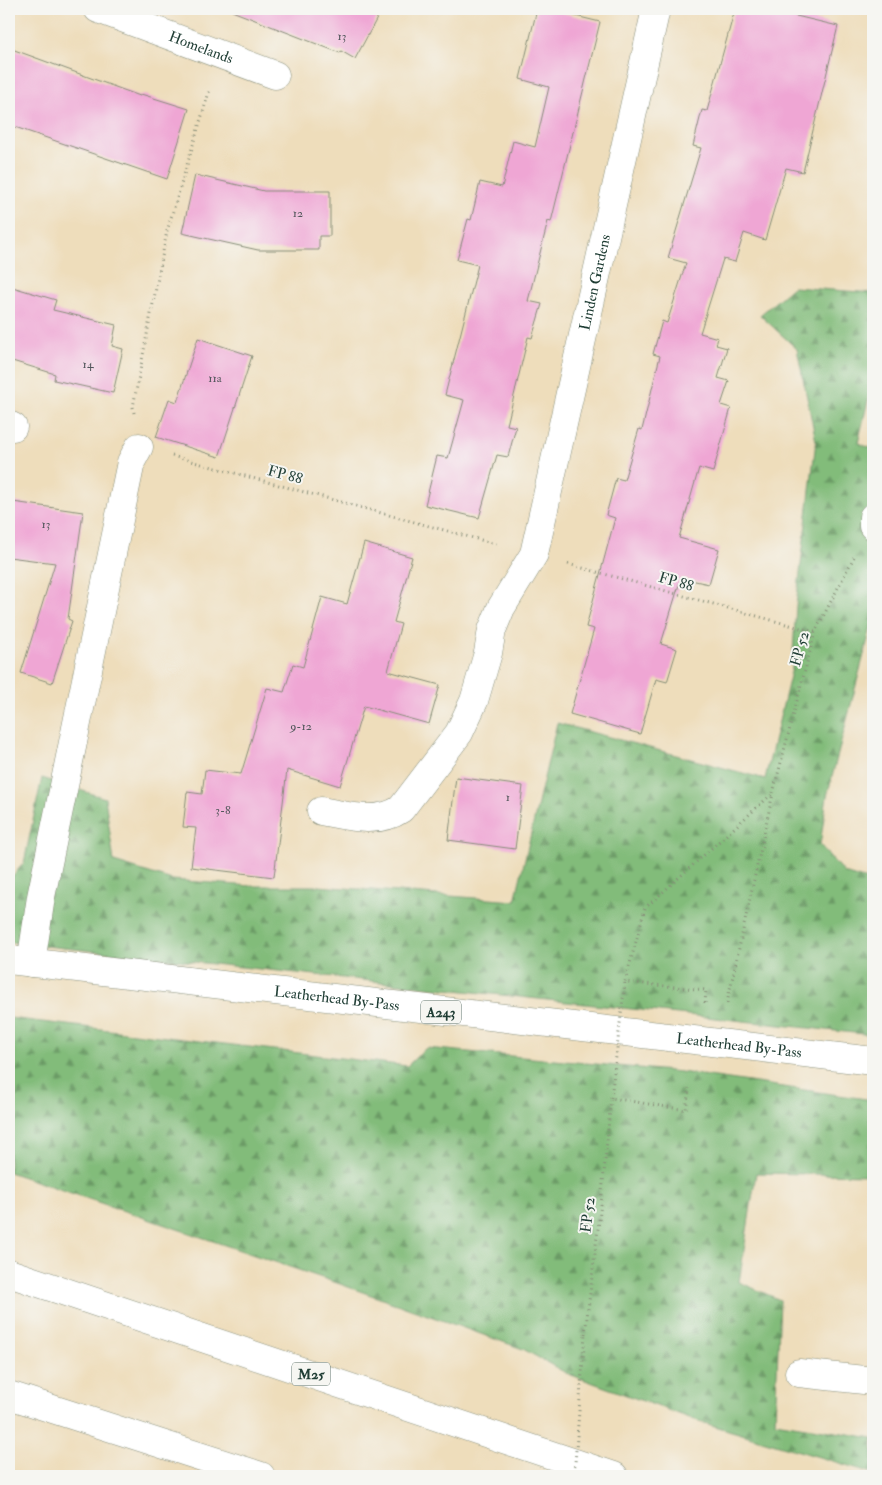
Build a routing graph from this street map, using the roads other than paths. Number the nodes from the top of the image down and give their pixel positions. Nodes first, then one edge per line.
1 (98, 9) edge
2 (656, 9) edge
3 (275, 75) dead end
4 (139, 447) road end
5 (321, 811) dead end
6 (20, 962) edge
7 (873, 1061) edge
8 (9, 1273) edge
9 (799, 1373) dead end
10 (873, 1381) edge
11 (9, 1395) edge
12 (261, 1476) edge
13 (614, 1476) edge

1 - 3 main road, Homelands
2 - 5 main road, Linden Gardens
4 - 6 main road
6 - 7 main road, Leatherhead By-Pass / A243
8 - 13 main road, M25
9 - 10 main road
11 - 12 main road

